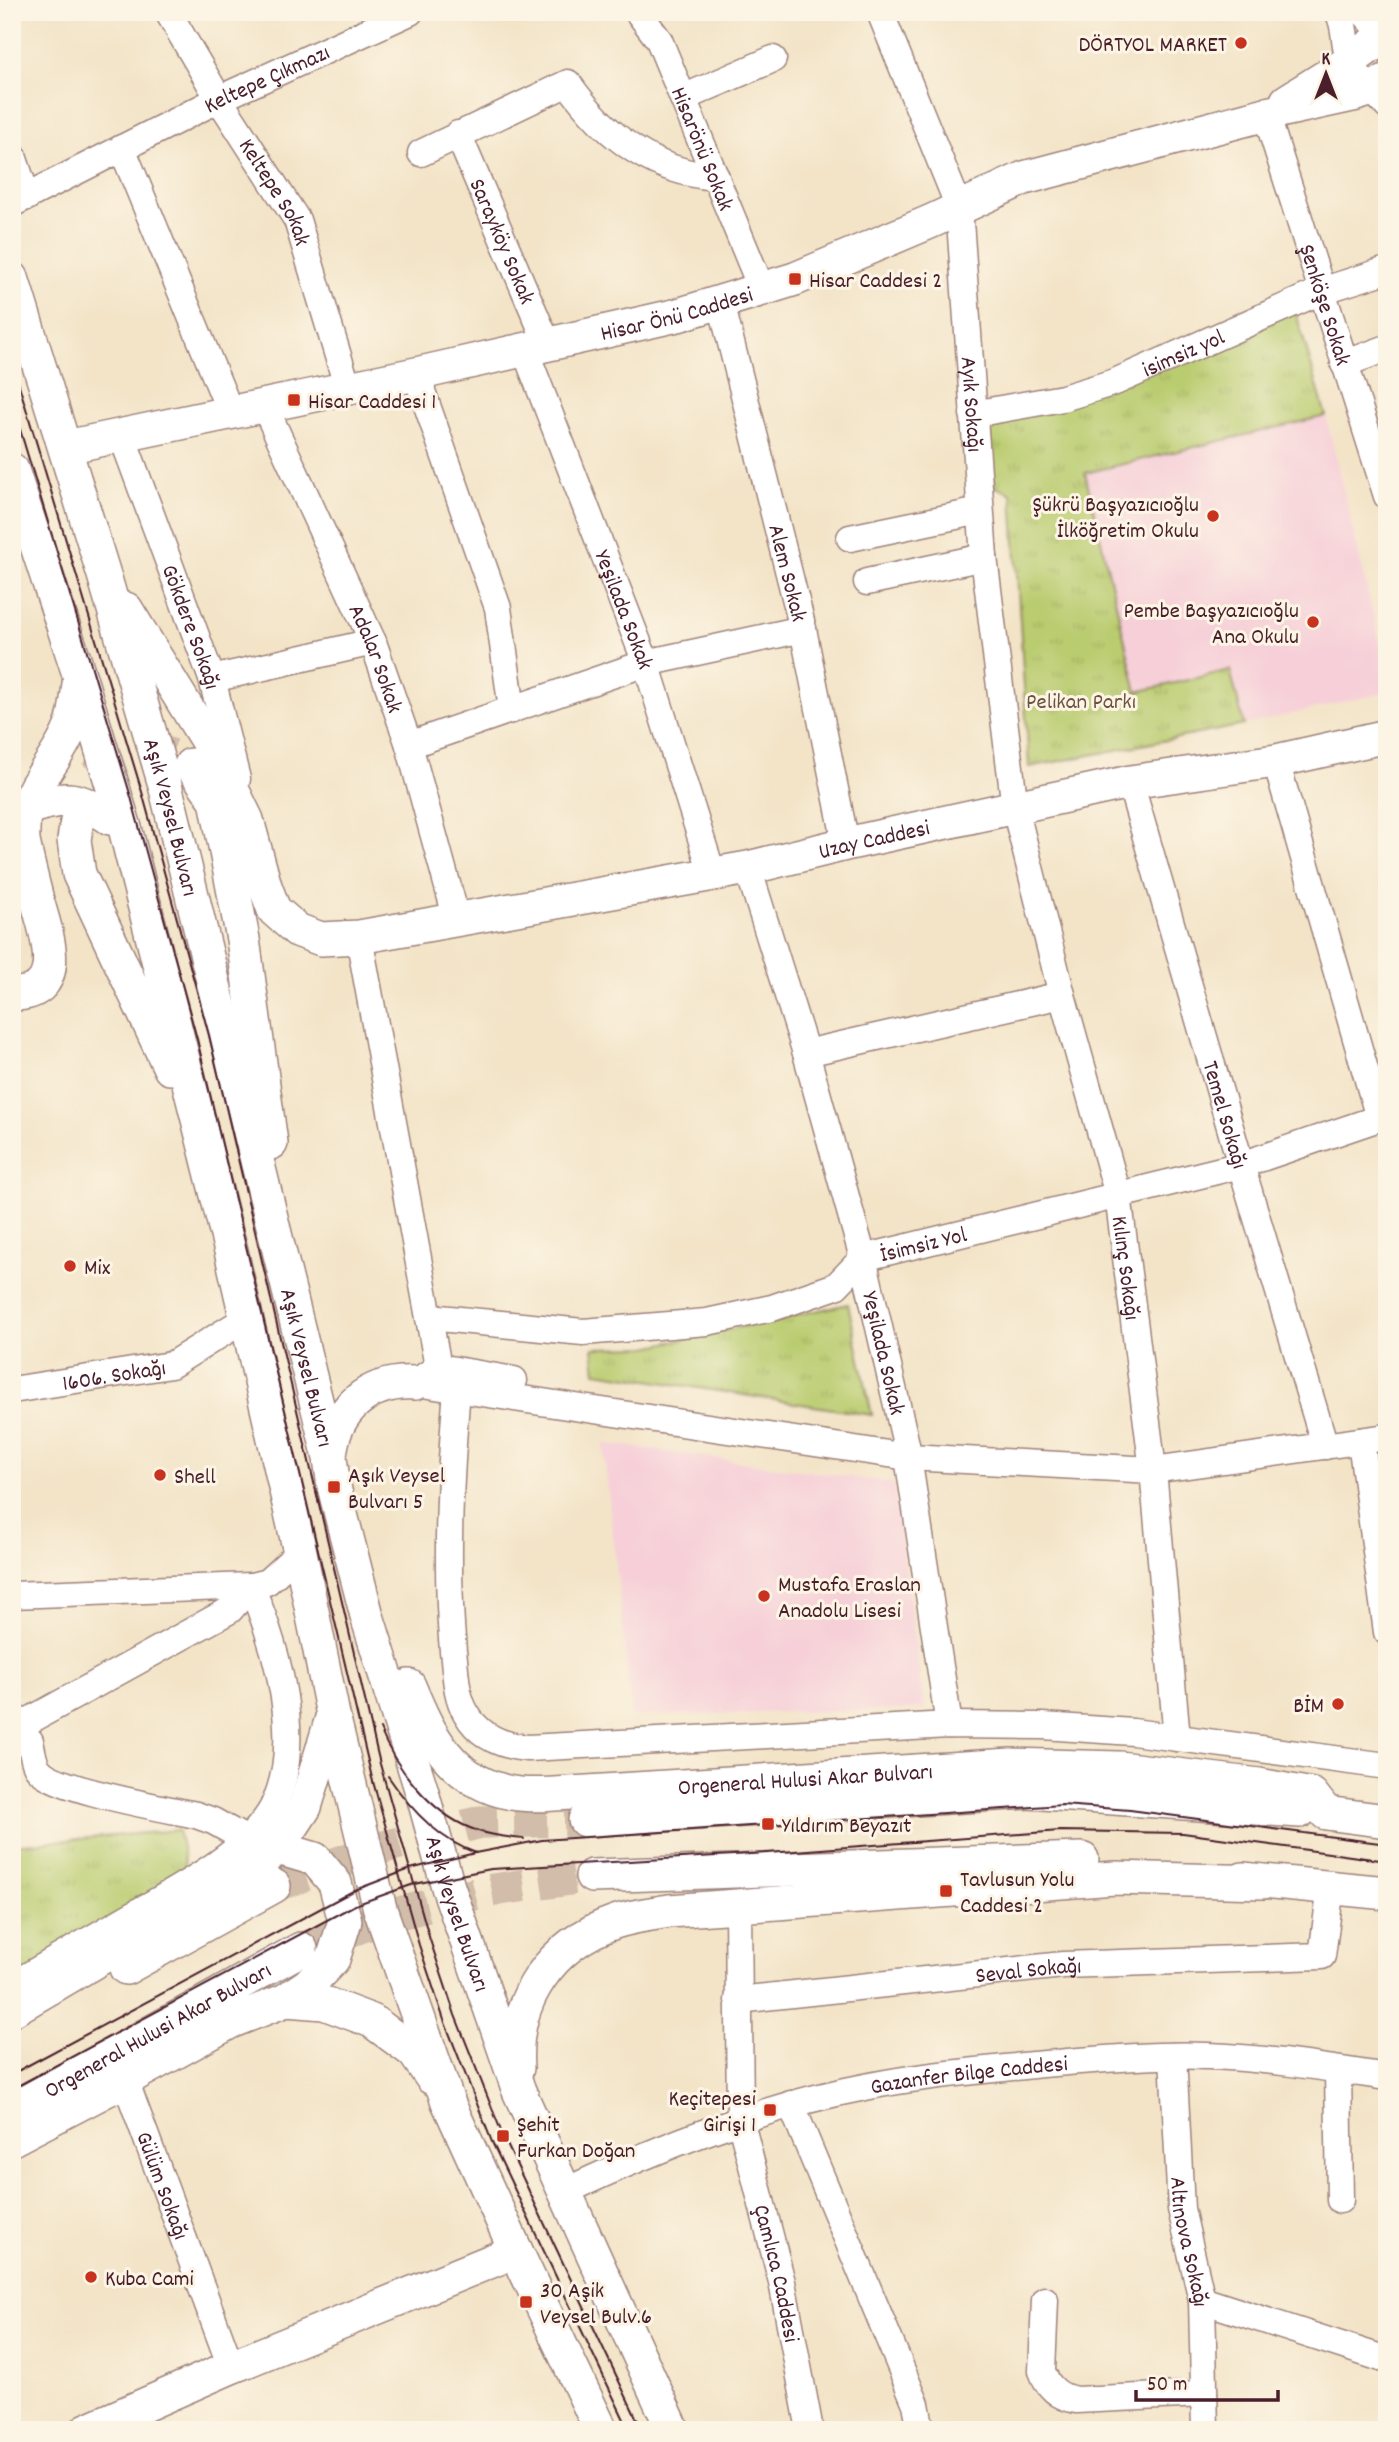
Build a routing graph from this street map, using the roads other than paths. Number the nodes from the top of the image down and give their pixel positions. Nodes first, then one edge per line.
1 (168, 12) edge
2 (410, 12) edge
3 (638, 12) edge
4 (880, 12) edge
5 (1338, 12) edge
6 (1380, 30) edge
7 (774, 59) dead end
8 (1349, 61) junction
9 (1382, 92) edge
10 (683, 98) junction
11 (219, 99) junction
12 (1266, 114) junction
13 (458, 134) junction
14 (122, 149) junction
15 (12, 153) edge
16 (421, 153) dead end
17 (716, 177) junction
18 (20, 200) edge
19 (959, 207) junction
20 (1387, 270) edge
21 (12, 278) edge
22 (762, 290) junction
23 (1321, 290) junction
24 (721, 303) junction
25 (537, 348) junction
26 (1387, 348) edge
27 (1344, 364) junction
28 (416, 374) junction
29 (348, 389) junction
30 (265, 407) junction
31 (231, 414) junction
32 (973, 414) junction
33 (122, 436) junction
34 (66, 447) junction
35 (12, 470) edge
36 (1387, 496) edge
37 (980, 511) junction
38 (850, 538) dead end
39 (984, 556) junction
40 (104, 575) junction
41 (867, 582) dead end
42 (803, 629) junction
43 (373, 642) junction
44 (646, 663) junction
45 (77, 668) junction
46 (212, 680) junction
47 (512, 709) junction
48 (1387, 736) edge
49 (409, 745) junction
50 (1276, 761) junction
51 (191, 765) tunnel mouth
52 (1130, 782) junction
53 (18, 805) edge
54 (1015, 808) junction
55 (247, 820) junction
56 (77, 821) tunnel mouth
57 (125, 828) junction
58 (846, 844) junction
59 (748, 868) junction
60 (712, 873) junction
61 (457, 920) junction
62 (359, 937) junction
63 (12, 994) edge
64 (1062, 995) junction
65 (806, 1053) junction
66 (203, 1137) junction
67 (1241, 1165) junction
68 (1118, 1195) junction
69 (863, 1258) junction
70 (294, 1315) junction
71 (429, 1317) junction
72 (247, 1318) junction
73 (427, 1375) junction
74 (457, 1389) junction
75 (12, 1390) edge
76 (1387, 1437) edge
77 (1361, 1441) junction
78 (1325, 1446) junction
79 (907, 1451) junction
80 (330, 1458) junction
81 (1153, 1469) junction
82 (300, 1552) junction
83 (251, 1586) junction
84 (12, 1595) edge
85 (367, 1616) junction
86 (1387, 1632) edge
87 (332, 1716) junction
88 (949, 1726) junction
89 (1177, 1738) junction
90 (1387, 1766) edge
91 (1326, 1813) junction
92 (585, 1820) tunnel mouth
93 (1387, 1821) edge
94 (262, 1844) junction
95 (592, 1876) tunnel mouth
96 (1263, 1882) junction
97 (274, 1886) tunnel mouth
98 (1331, 1886) junction
99 (1387, 1893) edge
100 (738, 1907) junction
101 (301, 1949) tunnel mouth
102 (12, 1985) edge
103 (286, 2000) junction
104 (738, 2000) junction
105 (12, 2010) edge
106 (12, 2031) edge
107 (1172, 2056) junction
108 (1338, 2070) junction
109 (1387, 2077) edge
110 (125, 2080) junction
111 (519, 2091) junction
112 (448, 2102) junction
113 (791, 2104) junction
114 (12, 2109) edge
115 (740, 2119) junction
116 (12, 2139) edge
117 (566, 2191) junction
118 (1340, 2200) dead end
119 (516, 2251) junction
120 (1045, 2300) dead end
121 (1202, 2300) junction
122 (1387, 2360) edge
123 (231, 2367) junction
124 (1204, 2395) junction
125 (87, 2430) edge
126 (601, 2430) edge
127 (673, 2430) edge
128 (810, 2430) edge
129 (921, 2430) edge
130 (1205, 2430) edge

1 - 11 street, Keltepe Sokak
2 - 11 street, Keltepe Çıkmazı
3 - 10 street, Hisarönü Sokak
4 - 19 street, Ayık Sokağı
5 - 8 street
6 - 8 main road, Hisar Önü Caddesi
7 - 10 street
8 - 9 street
8 - 12 main road, Hisar Önü Caddesi
9 - 12 main road, Hisar Önü Caddesi
10 - 17 street, Hisarönü Sokak
11 - 14 street, Keltepe Çıkmazı
11 - 29 street, Keltepe Sokak
12 - 19 main road, Hisar Önü Caddesi
12 - 23 street, Şenköşe Sokak
13 - 16 street
13 - 17 street
13 - 25 street, Sarayköy Sokak
14 - 18 street, Keltepe Çıkmazı
14 - 31 street
15 - 18 street, Keltepe Çıkmazı
17 - 22 street, Hisarönü Sokak
19 - 22 main road, Hisar Önü Caddesi
19 - 32 street, Ayık Sokağı
20 - 23 street, isimsiz yol
21 - 34 main road, Aşık Veysel Bulvarı
22 - 24 main road, Hisar Önü Caddesi
23 - 27 street, Şenköşe Sokak
23 - 32 street, isimsiz yol
24 - 25 main road, Hisar Önü Caddesi
24 - 42 street, Alem Sokak
25 - 28 main road, Hisar Önü Caddesi
25 - 44 street, Yeşilada Sokak
26 - 27 street
27 - 36 street, Şenköşe Sokak
28 - 29 main road, Hisar Önü Caddesi
28 - 47 street
29 - 30 main road, Hisar Önü Caddesi
30 - 31 main road, Hisar Önü Caddesi
30 - 43 street, Adalar Sokak
31 - 33 main road, Hisar Önü Caddesi
32 - 37 street, Ayık Sokağı
33 - 34 main road, Hisar Önü Caddesi
33 - 46 street, Gökdere Sokağı
34 - 40 main road, Aşık Veysel Bulvarı
35 - 45 main road, Aşık Veysel Bulvarı
37 - 38 street
37 - 39 street, Ayık Sokağı
39 - 41 street
39 - 54 street, Ayık Sokağı
40 - 55 main road, Uzay Caddesi
40 - 70 main road, Aşık Veysel Bulvarı
42 - 44 street
42 - 58 street, Alem Sokak
43 - 46 street
43 - 49 street, Adalar Sokak
44 - 47 street
44 - 60 street, Yeşilada Sokak
45 - 53 main road
45 - 57 main road, Aşık Veysel Bulvarı
46 - 55 street, Gökdere Sokağı
47 - 49 street
48 - 50 main road, Uzay Caddesi
49 - 61 street, Adalar Sokak
50 - 52 main road, Uzay Caddesi
50 - 67 street, İsimsiz Yol
51 - 70 main road
52 - 54 main road, Uzay Caddesi
52 - 67 street, Temel Sokağı
53 - 57 main road
53 - 63 main road
54 - 58 main road, Uzay Caddesi
54 - 64 street, Kılınç Sokağı
55 - 62 main road, Uzay Caddesi
56 - 66 main road
57 - 66 main road, Aşık Veysel Bulvarı
58 - 59 main road, Uzay Caddesi
59 - 60 main road, Uzay Caddesi
59 - 65 street, Yeşilada Sokak
60 - 61 main road, Uzay Caddesi
61 - 62 main road, Uzay Caddesi
62 - 71 street
64 - 65 street
64 - 68 street, Kılınç Sokağı
65 - 69 street, Yeşilada Sokak
66 - 72 main road, Aşık Veysel Bulvarı
67 - 68 street, İsimsiz Yol
67 - 78 street, Temel Sokağı
68 - 69 street, İsimsiz Yol
68 - 81 street, Kılınç Sokağı
69 - 71 street, İsimsiz Yol
69 - 79 street, Yeşilada Sokak
70 - 80 main road, Aşık Veysel Bulvarı
71 - 73 street
72 - 75 street, 1606. Sokağı
72 - 82 main road, Aşık Veysel Bulvarı
73 - 74 street
73 - 79 street
73 - 80 main road
74 - 79 street
74 - 88 street
76 - 77 street
77 - 78 street
77 - 86 street
78 - 81 street
79 - 81 street
79 - 88 street, Yeşilada Sokak
80 - 85 main road, Aşık Veysel Bulvarı
81 - 89 street, Kılınç Sokağı
82 - 83 street
82 - 87 main road, Aşık Veysel Bulvarı
83 - 84 street
83 - 94 street
83 - 94 street
85 - 91 main road, Orgeneral Hulusi Akar Bulvarı
85 - 111 main road, Aşık Veysel Bulvarı
87 - 94 main road
87 - 112 main road, Aşık Veysel Bulvarı
88 - 89 street
89 - 90 street
91 - 92 main road, Orgeneral Hulusi Akar Bulvarı
91 - 93 main road, Orgeneral Hulusi Akar Bulvarı
94 - 102 street
94 - 103 main road
94 - 105 main road
95 - 96 main road
96 - 98 main road
96 - 100 main road
97 - 106 main road
98 - 99 main road
98 - 104 street, Seval Sokağı
100 - 104 street, Çamlıca Caddesi
100 - 111 main road
101 - 114 main road, Orgeneral Hulusi Akar Bulvarı
103 - 110 main road
103 - 112 main road
104 - 115 street, Çamlıca Caddesi
107 - 108 street, Gazanfer Bilge Caddesi
107 - 113 street, Gazanfer Bilge Caddesi
107 - 121 street, Altınova Sokağı
108 - 109 street, Gazanfer Bilge Caddesi
108 - 118 street
110 - 116 main road
110 - 123 street, Gülüm Sokağı
111 - 117 main road, Aşık Veysel Bulvarı
112 - 119 main road, Aşık Veysel Bulvarı
113 - 115 street, Gazanfer Bilge Caddesi
113 - 129 street
115 - 117 street, Gazanfer Bilge Caddesi
115 - 128 street, Çamlıca Caddesi
117 - 127 main road, Aşık Veysel Bulvarı
119 - 123 main road
119 - 126 main road, Aşık Veysel Bulvarı
120 - 124 street
121 - 122 street
121 - 124 street, Altınova Sokağı
123 - 125 main road
124 - 130 street, Altınova Sokağı

